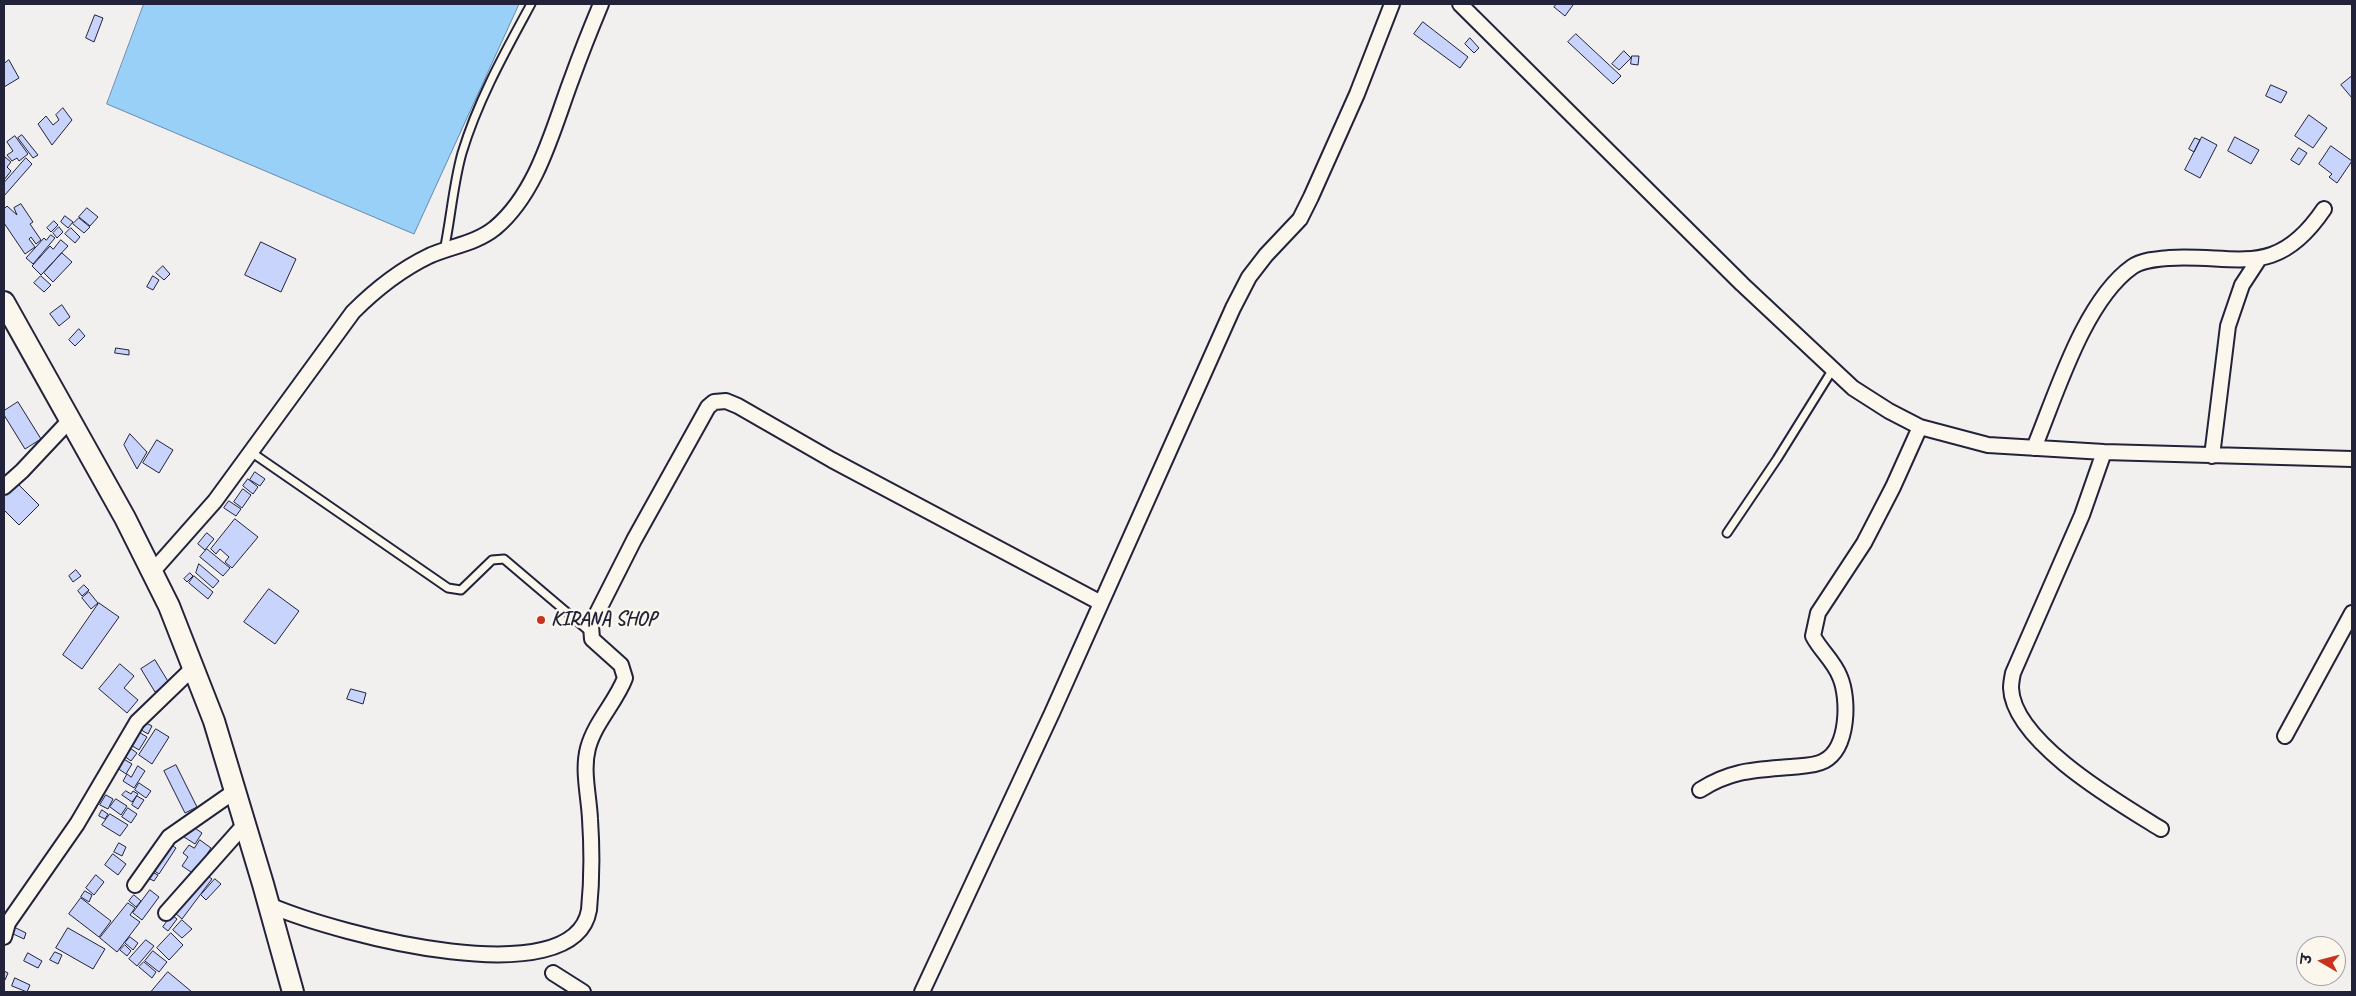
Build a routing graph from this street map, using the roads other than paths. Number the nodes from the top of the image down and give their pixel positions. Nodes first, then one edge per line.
1 (531, 4) edge
2 (601, 4) edge
3 (1392, 4) edge
4 (1460, 4) edge
5 (2324, 209) dead end
6 (444, 251) junction
7 (2259, 259) junction
8 (4, 302) edge
9 (1833, 369) junction
10 (69, 421) junction
11 (1920, 427) junction
12 (2034, 448) junction
13 (251, 452) junction
14 (2104, 452) junction
15 (2212, 456) junction
16 (2352, 459) edge
17 (4, 487) edge
18 (1727, 533) dead end
19 (153, 571) junction
20 (1101, 603) junction
21 (2352, 613) edge
22 (590, 632) junction
23 (194, 667) junction
24 (2285, 736) dead end
25 (235, 790) junction
26 (1700, 790) dead end
27 (245, 824) junction
28 (2161, 829) dead end
29 (135, 885) dead end
30 (269, 905) junction
31 (166, 913) dead end
32 (4, 937) edge
33 (575, 952) dead end
34 (386, 954) dead end
35 (539, 979) dead end
36 (293, 992) edge
37 (583, 992) edge
38 (922, 992) edge

1 - 6 lane
2 - 6 street
3 - 20 street
4 - 9 street
5 - 7 street
6 - 13 street
7 - 12 street
7 - 15 street
8 - 10 street
9 - 11 street
9 - 18 lane
10 - 17 street
10 - 19 street
11 - 12 street
11 - 26 street
12 - 14 street
13 - 19 street
13 - 22 lane
14 - 15 street
14 - 28 street
15 - 16 street
19 - 23 street
20 - 22 street
20 - 38 street
21 - 24 street
22 - 33 street
23 - 25 street
23 - 32 street
25 - 27 street
25 - 29 street
27 - 30 street
27 - 31 street
30 - 34 street
30 - 36 street
35 - 37 street

